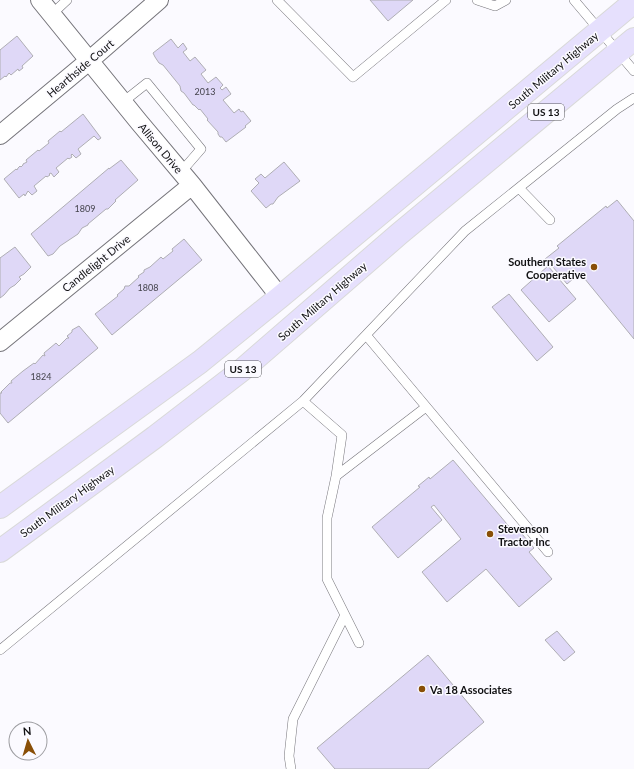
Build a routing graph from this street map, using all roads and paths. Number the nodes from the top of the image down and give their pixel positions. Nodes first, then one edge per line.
1 (40, 0) edge
2 (68, 0) edge
3 (158, 0) edge
4 (277, 0) edge
5 (446, 0) edge
6 (477, 0) edge
7 (506, 0) edge
8 (574, 0) edge
9 (634, 2) edge
10 (52, 14) junction
11 (600, 30) junction
12 (626, 46) edge
13 (90, 60) junction
14 (634, 71) edge
15 (634, 98) edge
16 (123, 102) junction
17 (0, 135) edge
18 (187, 178) junction
19 (519, 188) junction
20 (550, 220) dead end
21 (280, 297) junction
22 (366, 335) junction
23 (0, 342) edge
24 (303, 401) junction
25 (426, 407) junction
26 (336, 476) junction
27 (0, 507) edge
28 (0, 551) edge
29 (548, 552) dead end
30 (345, 615) junction
31 (359, 643) dead end
32 (0, 650) edge
33 (291, 769) edge

1 - 10 street, Allison Drive
2 - 10 lane
3 - 13 street, Hearthside Court
4 - 5 lane
6 - 7 lane
8 - 11 lane
9 - 11 main road, South Military Highway / US 13
10 - 13 street, Allison Drive
11 - 12 lane
11 - 21 main road, South Military Highway / US 13
12 - 14 lane
12 - 28 main road, South Military Highway / US 13
13 - 16 street, Allison Drive
13 - 17 street, Hearthside Court
15 - 19 lane
16 - 18 street, Allison Drive
16 - 18 lane
18 - 21 street, Allison Drive
18 - 23 street, Candlelight Drive
19 - 20 lane
19 - 22 lane
21 - 27 main road, South Military Highway / US 13
22 - 24 lane
22 - 25 lane
24 - 26 lane
24 - 32 lane
25 - 26 lane
25 - 29 lane
26 - 30 lane
30 - 31 lane
30 - 33 lane

